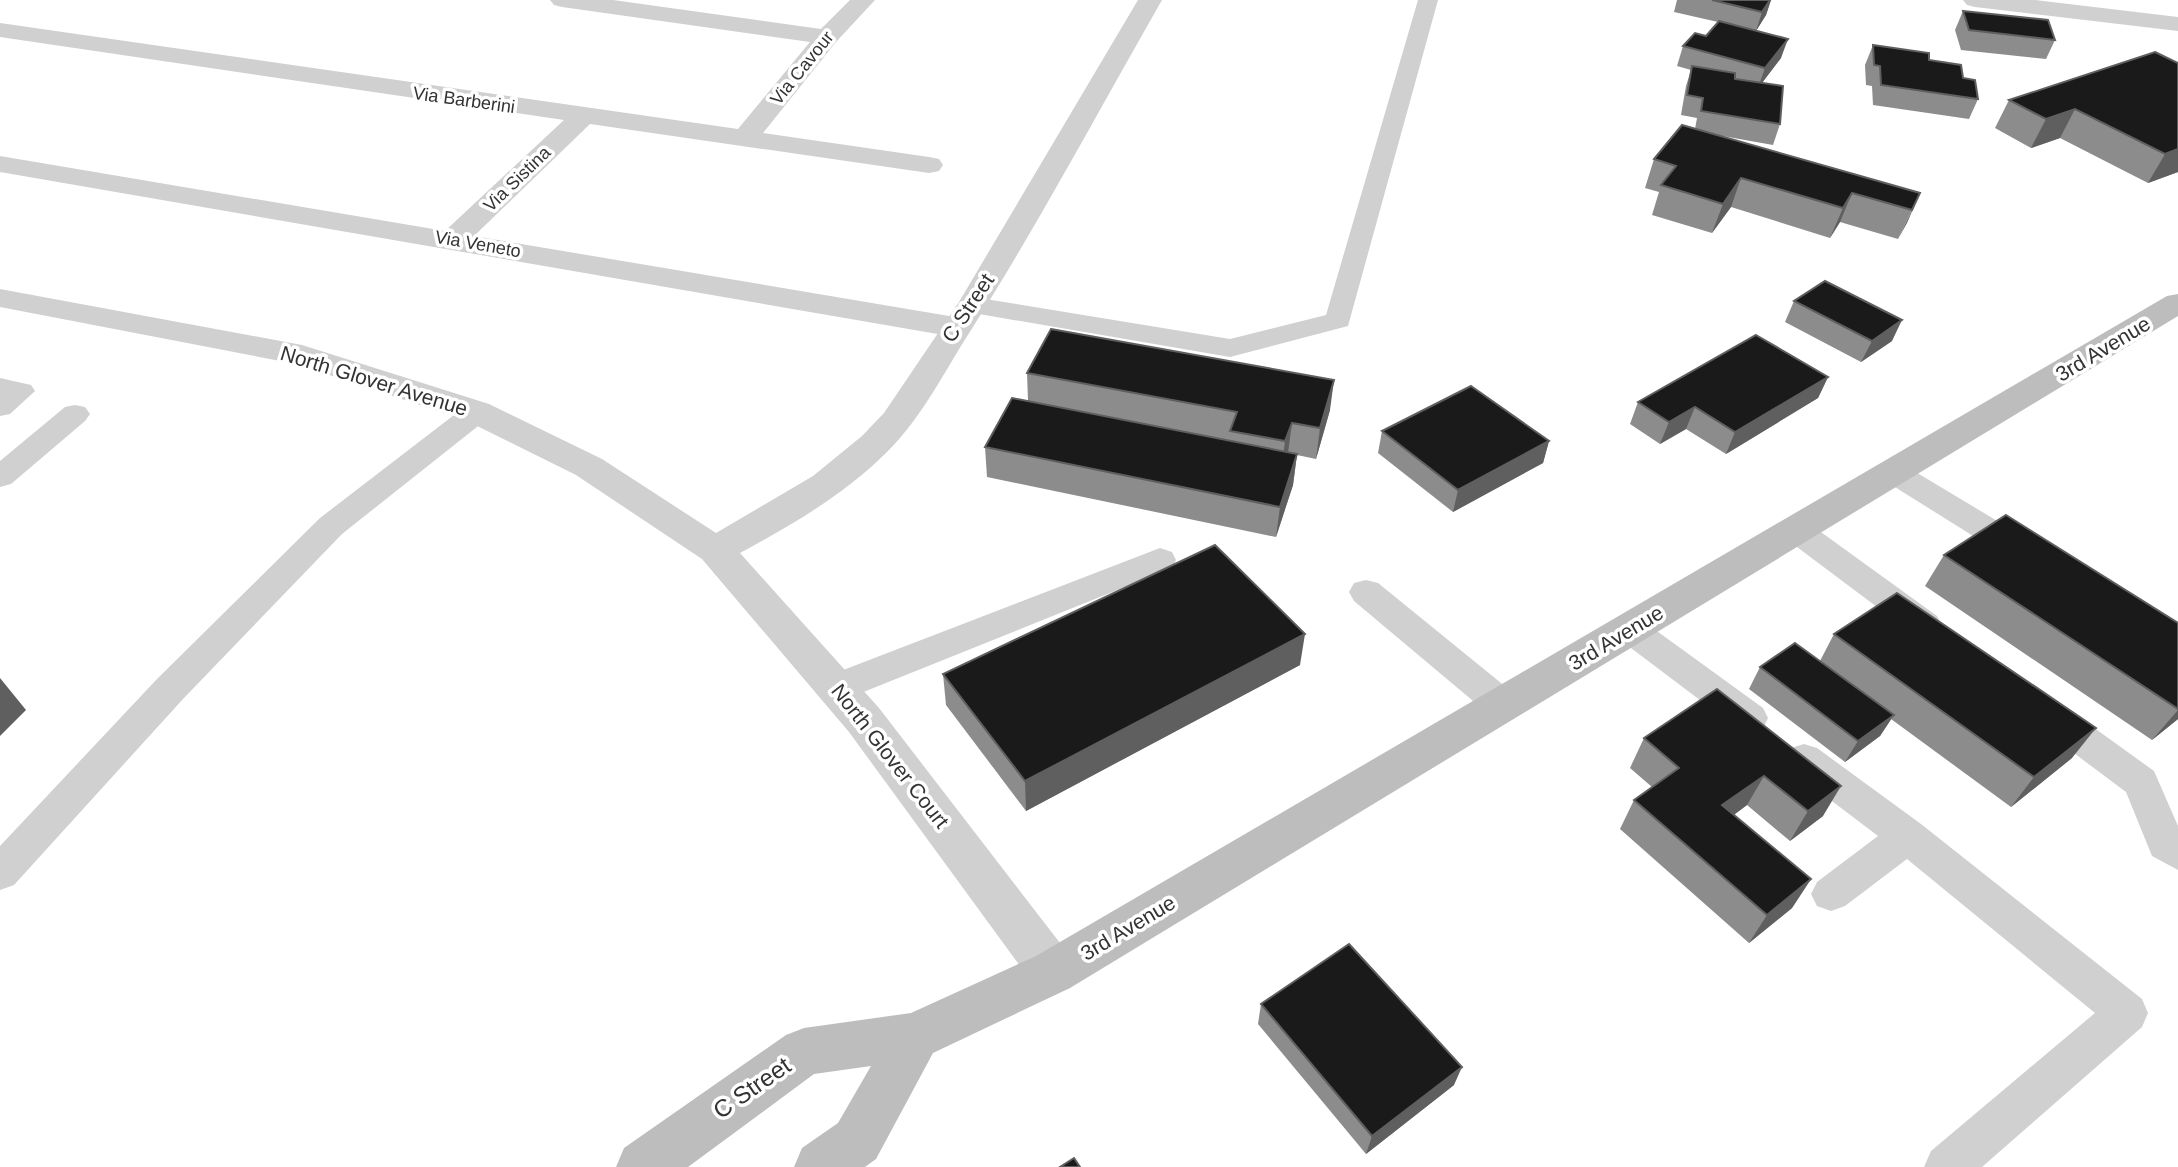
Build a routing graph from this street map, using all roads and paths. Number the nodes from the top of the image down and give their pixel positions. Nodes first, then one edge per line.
1 (562, 0) edge
2 (863, 0) edge
3 (1150, 0) edge
4 (1428, 0) edge
5 (1975, 0) edge
6 (2177, 24) edge
7 (0, 30) edge
8 (827, 37) junction
9 (582, 117) junction
10 (744, 139) junction
11 (0, 164) edge
12 (929, 165) dead end
13 (453, 240) junction
14 (0, 298) edge
15 (2178, 303) edge
16 (964, 316) junction
17 (0, 387) edge
18 (0, 407) edge
19 (477, 412) junction
20 (75, 414) dead end
21 (1893, 472) junction
22 (0, 477) edge
23 (1796, 530) junction
24 (715, 550) junction
25 (1160, 560) dead end
26 (2047, 566) edge
27 (1366, 592) dead end
28 (1631, 630) junction
29 (1951, 644) edge
30 (838, 687) junction
31 (2018, 692) edge
32 (1504, 706) junction
33 (1907, 836) junction
34 (2178, 853) edge
35 (0, 873) edge
36 (1831, 894) dead end
37 (1053, 972) junction
38 (915, 1036) junction
39 (643, 1167) edge
40 (821, 1167) edge
41 (1947, 1167) edge

1 - 8 street
2 - 8 street, Via Cavour
3 - 16 street, C Street
4 - 16 lane
5 - 6 street
7 - 9 street, Via Barberini
8 - 10 street, Via Cavour
9 - 10 street, Via Barberini
9 - 13 street, Via Sistina
10 - 12 street, Via Barberini
11 - 13 street, Via Veneto
13 - 16 street, Via Veneto
14 - 19 street, North Glover Avenue
15 - 21 main road, 3rd Avenue
16 - 24 street, C Street
17 - 18 lane
19 - 24 street, North Glover Avenue
19 - 35 lane
20 - 22 lane
21 - 23 main road, 3rd Avenue
21 - 26 lane
23 - 28 main road, 3rd Avenue
23 - 29 lane
24 - 30 street, North Glover Court
25 - 30 lane
27 - 32 lane
28 - 32 main road, 3rd Avenue
28 - 33 lane
30 - 37 street, North Glover Court
31 - 34 lane
32 - 37 main road, 3rd Avenue
33 - 36 lane
33 - 41 lane
37 - 38 main road, C Street
38 - 39 main road, C Street
38 - 40 main road

